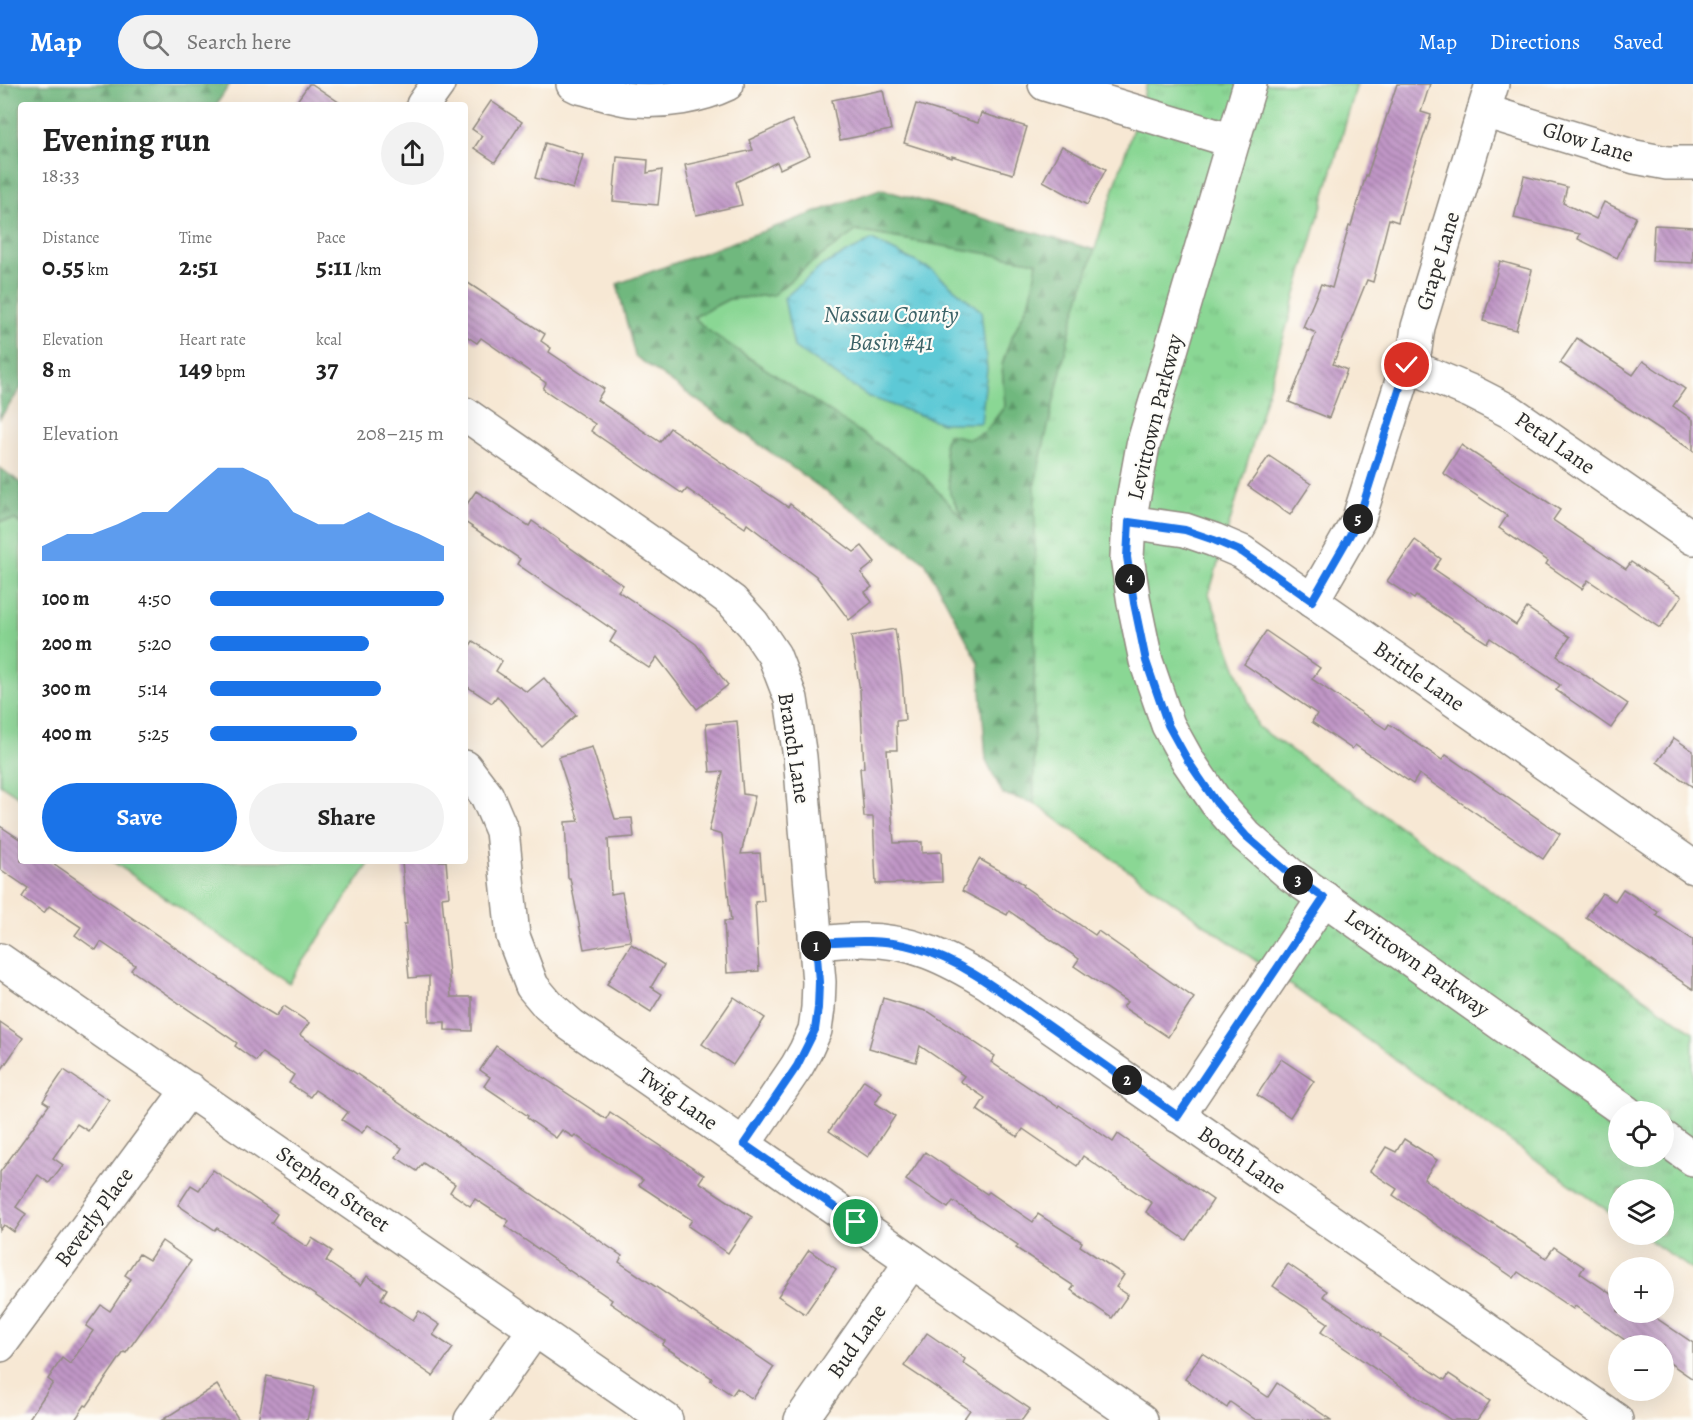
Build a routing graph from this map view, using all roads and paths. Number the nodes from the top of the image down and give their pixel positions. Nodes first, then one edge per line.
1 (438, 84) edge
2 (573, 84) edge
3 (727, 84) edge
4 (1045, 84) edge
5 (1250, 84) edge
6 (1488, 98) edge
7 (425, 102) edge
8 (1233, 141) junction
9 (1693, 163) edge
10 (1407, 365) junction
11 (468, 416) edge
12 (1129, 522) junction
13 (1693, 538) edge
14 (1312, 601) junction
15 (468, 771) edge
16 (1693, 867) edge
17 (1324, 898) junction
18 (816, 943) junction
19 (0, 960) edge
20 (189, 1089) junction
21 (1610, 1101) edge
22 (1178, 1116) junction
23 (744, 1144) junction
24 (1674, 1145) edge
25 (1693, 1159) edge
26 (912, 1261) junction
27 (535, 1329) junction
28 (0, 1345) edge
29 (471, 1420) edge
30 (666, 1420) edge
31 (801, 1420) edge
32 (1141, 1420) edge
33 (1616, 1420) edge

1 - 7 street
2 - 3 street
4 - 8 street
5 - 8 street, Levittown Parkway
6 - 9 street, Glow Lane
6 - 10 street, Grape Lane
8 - 12 street, Levittown Parkway
10 - 13 street, Petal Lane
10 - 14 street, Grape Lane
11 - 18 street, Branch Lane
12 - 14 street, Brittle Lane
12 - 17 street, Levittown Parkway
14 - 16 street, Brittle Lane
15 - 23 street, Twig Lane
17 - 21 street, Levittown Parkway
17 - 22 street
18 - 22 street, Booth Lane
18 - 23 street, Branch Lane
19 - 20 street, Stephen Street
20 - 27 street, Stephen Street
20 - 28 street, Beverly Place
22 - 33 street, Booth Lane
23 - 26 street, Twig Lane
24 - 25 street
26 - 31 street, Bud Lane
26 - 32 street, Twig Lane
27 - 29 street
27 - 30 street, Stephen Street

